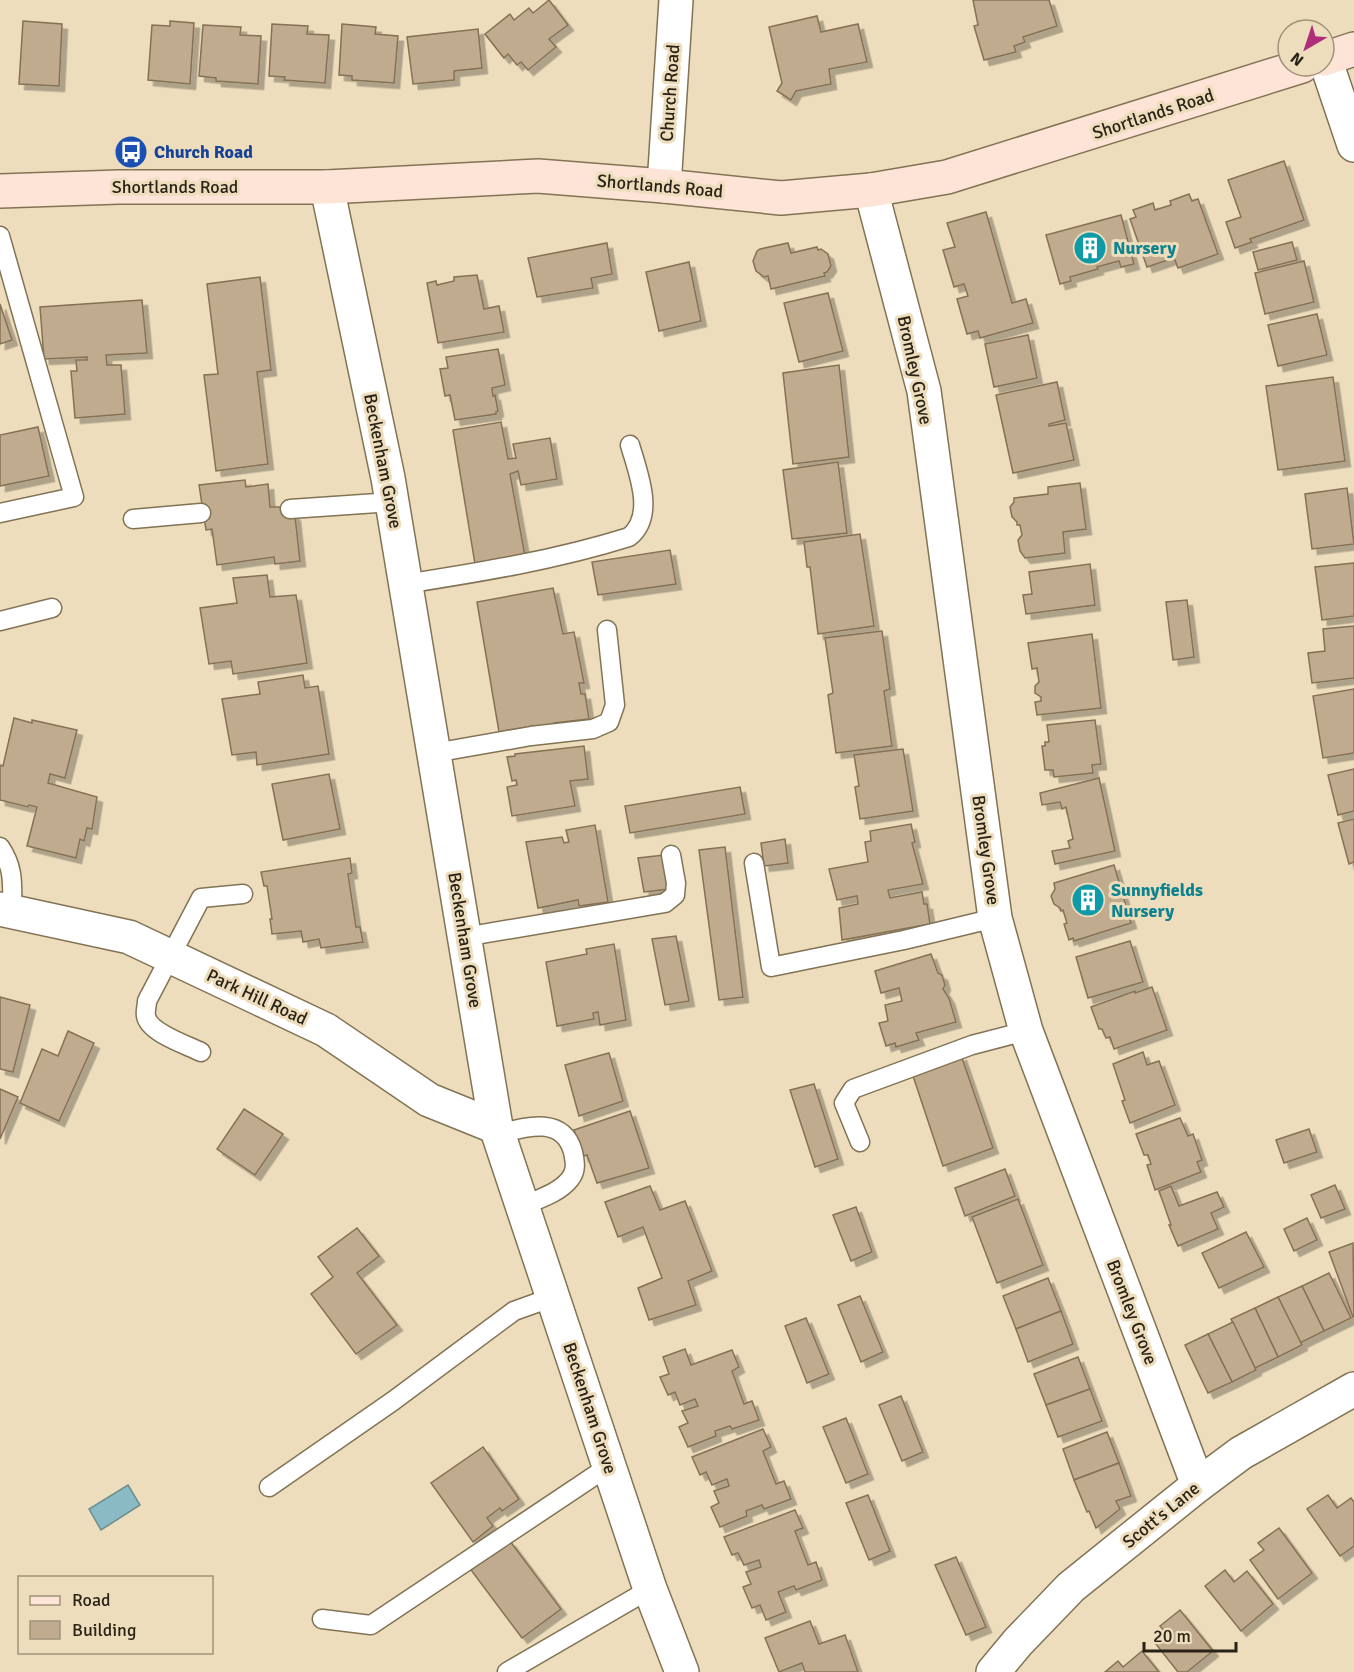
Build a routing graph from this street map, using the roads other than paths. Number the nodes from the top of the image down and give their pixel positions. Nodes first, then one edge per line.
1 (676, 0) edge
2 (1276, 74) edge
3 (1332, 78) edge
4 (1354, 145) edge
5 (664, 186) junction
6 (327, 187) junction
7 (871, 190) junction
8 (0, 191) edge
9 (0, 236) edge
10 (630, 445) dead end
11 (392, 502) junction
12 (290, 509) dead end
13 (0, 513) edge
14 (201, 513) dead end
15 (133, 519) dead end
16 (405, 584) junction
17 (52, 608) dead end
18 (0, 621) edge
19 (607, 630) dead end
20 (434, 753) junction
21 (0, 847) edge
22 (671, 855) dead end
23 (754, 863) dead end
24 (243, 894) dead end
25 (6, 910) edge
26 (995, 918) junction
27 (464, 937) junction
28 (170, 957) junction
29 (1026, 1031) junction
30 (201, 1052) dead end
31 (497, 1130) junction
32 (860, 1142) dead end
33 (522, 1206) junction
34 (553, 1297) junction
35 (1354, 1389) edge
36 (609, 1466) junction
37 (1198, 1485) junction
38 (269, 1487) dead end
39 (650, 1589) junction
40 (322, 1619) dead end
41 (507, 1672) edge
42 (682, 1672) edge
43 (993, 1672) edge

1 - 5 street, Church Road
2 - 7 street, Shortlands Road
3 - 4 street
5 - 6 street, Shortlands Road
5 - 7 street, Shortlands Road
6 - 8 street, Shortlands Road
6 - 11 street, Beckenham Grove
7 - 26 street, Bromley Grove
9 - 13 lane
10 - 16 lane
11 - 12 lane
11 - 16 street, Beckenham Grove
14 - 15 lane
16 - 20 street, Beckenham Grove
17 - 18 lane
19 - 20 lane
20 - 27 street, Beckenham Grove
21 - 25 lane
22 - 27 lane
23 - 26 lane
24 - 28 lane
25 - 28 street, Park Hill Road
26 - 29 street, Bromley Grove
27 - 31 street, Beckenham Grove
28 - 30 lane
28 - 31 street, Park Hill Road
29 - 32 lane
29 - 37 street, Bromley Grove
31 - 33 street, Beckenham Grove
31 - 33 lane
33 - 34 street, Beckenham Grove
34 - 36 street, Beckenham Grove
34 - 38 lane
35 - 37 street, Scott's Lane
36 - 39 street, Beckenham Grove
36 - 40 lane
37 - 43 street, Scott's Lane
39 - 41 lane
39 - 42 street, Beckenham Grove

